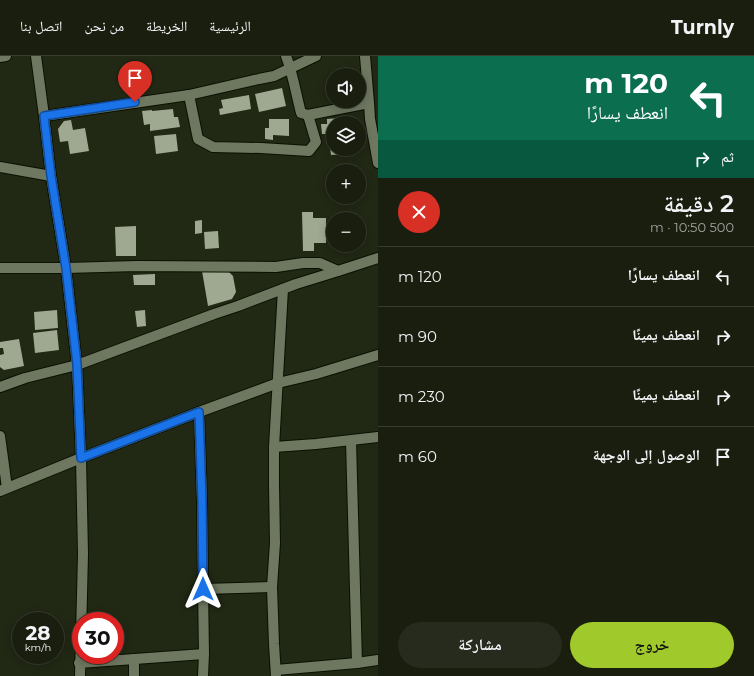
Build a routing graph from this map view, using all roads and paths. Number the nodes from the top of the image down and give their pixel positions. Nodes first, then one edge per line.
1 (6, 56) edge
2 (36, 56) edge
3 (286, 56) edge
4 (316, 56) edge
5 (365, 56) edge
6 (0, 57) edge
7 (291, 68) junction
8 (189, 94) junction
9 (369, 103) junction
10 (308, 115) junction
11 (44, 116) junction
12 (374, 119) edge
13 (378, 163) edge
14 (0, 167) edge
15 (51, 176) junction
16 (378, 258) edge
17 (0, 268) edge
18 (66, 268) junction
19 (338, 271) junction
20 (283, 289) junction
21 (378, 354) edge
22 (77, 364) junction
23 (278, 383) junction
24 (0, 387) edge
25 (199, 412) junction
26 (0, 436) edge
27 (378, 437) edge
28 (351, 441) junction
29 (274, 447) junction
30 (81, 458) junction
31 (4, 490) edge
32 (272, 587) junction
33 (203, 589) junction
34 (81, 612) edge
35 (204, 654) junction
36 (134, 659) junction
37 (124, 660) edge
38 (378, 660) edge
39 (357, 663) junction
40 (80, 664) edge
41 (276, 673) edge
42 (80, 676) edge
43 (134, 676) edge
44 (203, 676) edge

1 - 6 street
2 - 11 street
3 - 7 street
4 - 7 street
5 - 9 street
7 - 8 street
7 - 10 street
8 - 10 street
8 - 11 street
9 - 10 street
9 - 12 street
11 - 15 street
12 - 13 street
14 - 15 street
15 - 18 street
16 - 19 street
17 - 18 street
18 - 19 street
18 - 22 street
19 - 20 street
20 - 22 street
20 - 23 street
21 - 23 street
22 - 24 street
22 - 30 street
23 - 25 street
23 - 29 street
25 - 30 street
25 - 33 street
26 - 31 street
27 - 28 street
28 - 29 street
28 - 39 street
29 - 32 street
30 - 31 street
30 - 34 street
32 - 33 street
32 - 41 street
33 - 35 street
35 - 36 street
35 - 44 street
36 - 37 street
36 - 43 street
38 - 39 street
39 - 41 street
40 - 42 street

